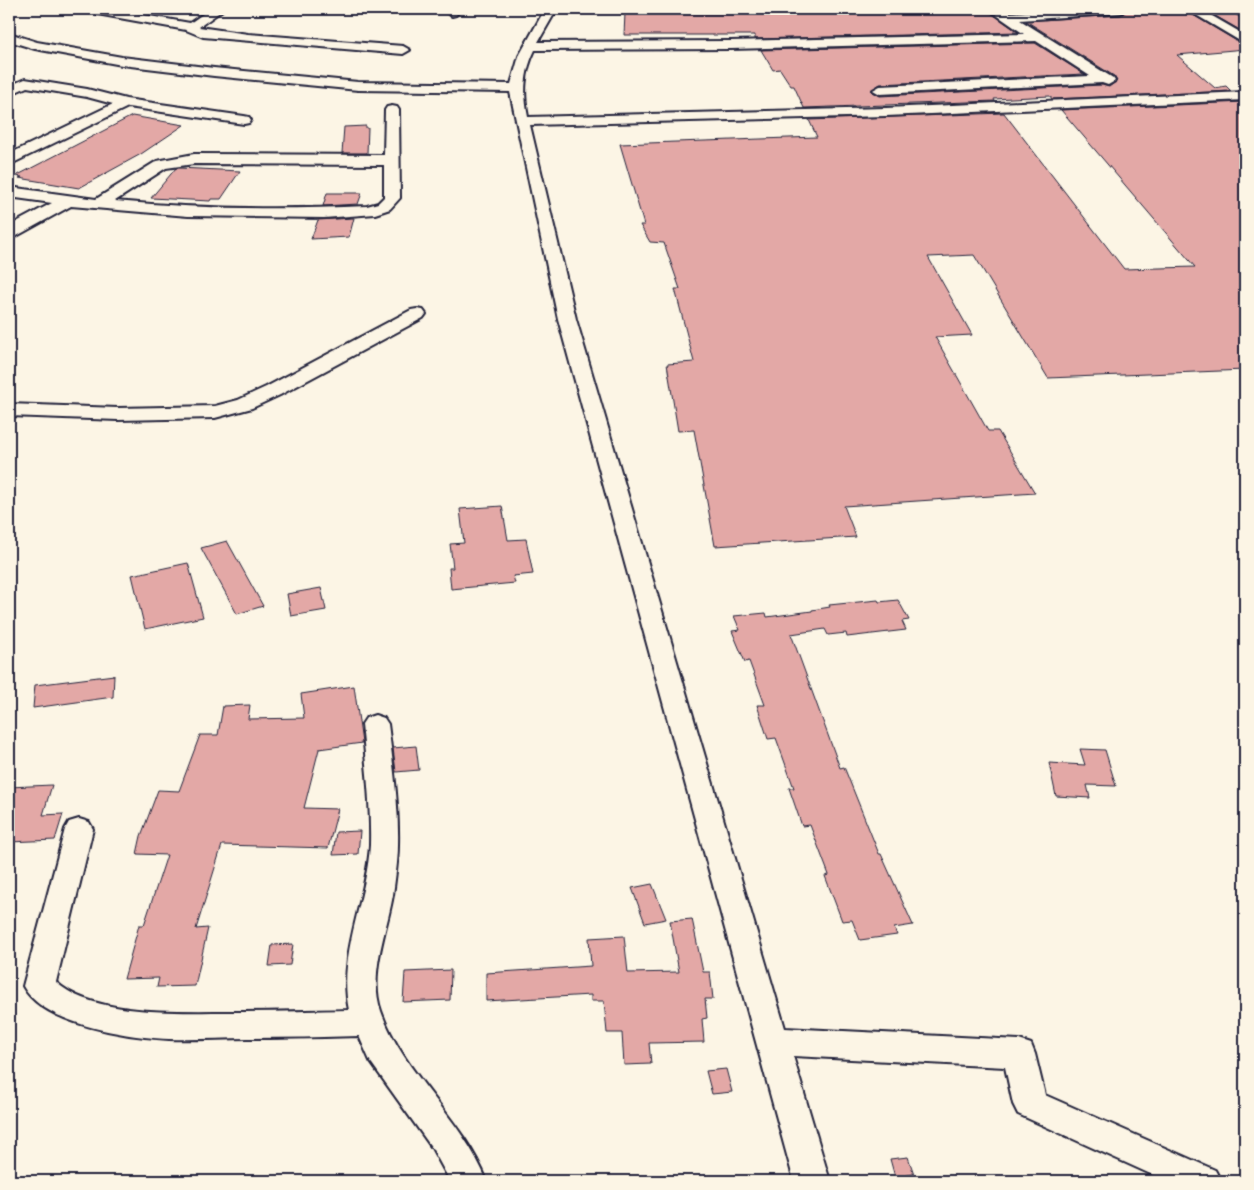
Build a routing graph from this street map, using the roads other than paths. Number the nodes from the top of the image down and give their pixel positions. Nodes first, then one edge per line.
1 (218, 9) edge
2 (551, 9) edge
3 (994, 9) edge
4 (1121, 9) edge
5 (1192, 9) edge
6 (101, 11) dead end
7 (1007, 16) junction
8 (192, 27) junction
9 (9, 37) edge
10 (1039, 37) junction
11 (1245, 40) edge
12 (531, 46) junction
13 (403, 50) dead end
14 (1106, 79) junction
15 (9, 80) edge
16 (26, 83) junction
17 (516, 88) junction
18 (880, 90) dead end
19 (9, 91) edge
20 (1245, 96) edge
21 (1136, 102) junction
22 (126, 103) junction
23 (392, 110) dead end
24 (244, 120) dead end
25 (522, 121) junction
26 (9, 160) edge
27 (392, 160) junction
28 (9, 192) edge
29 (68, 201) junction
30 (99, 204) junction
31 (9, 233) edge
32 (417, 314) dead end
33 (9, 410) edge
34 (375, 724) dead end
35 (79, 829) dead end
36 (370, 1022) junction
37 (772, 1041) junction
38 (469, 1181) edge
39 (812, 1181) edge
40 (1203, 1181) edge

1 - 8 street
2 - 12 street
3 - 7 street
4 - 7 street
5 - 11 street
6 - 8 street
7 - 10 street
8 - 13 street
9 - 17 street
10 - 12 street
10 - 14 street
12 - 17 street
14 - 18 street
14 - 21 street
15 - 16 street
16 - 19 street
16 - 22 street
17 - 25 street
20 - 21 street
21 - 25 street
22 - 24 street
22 - 26 street
23 - 27 street
25 - 37 street
27 - 30 street
27 - 30 street
28 - 29 street
29 - 30 street
29 - 31 street
32 - 33 street
34 - 36 street
35 - 36 street
36 - 38 street
37 - 39 street
37 - 40 street

